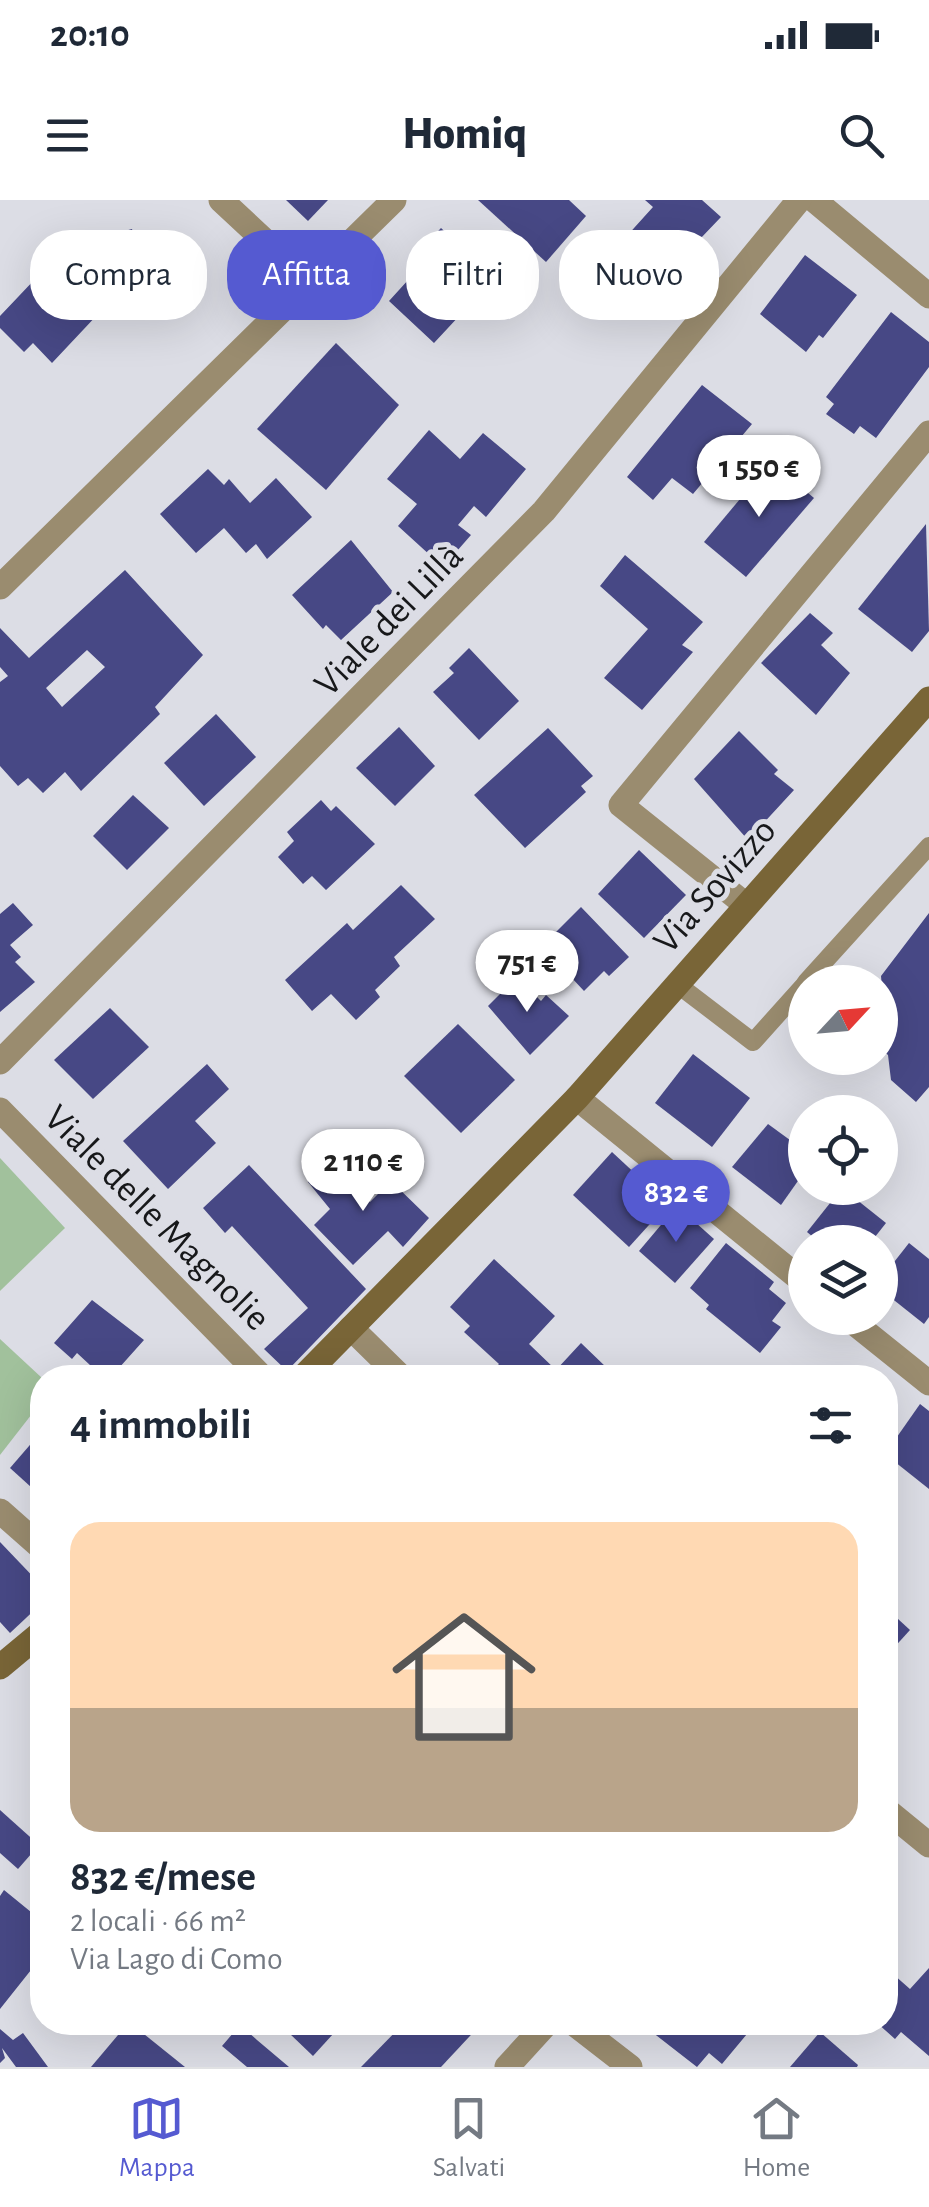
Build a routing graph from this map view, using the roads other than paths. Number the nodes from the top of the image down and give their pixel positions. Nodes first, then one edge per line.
1 (220, 200) edge
2 (394, 200) edge
3 (799, 200) edge
4 (814, 200) edge
5 (252, 230) edge
6 (364, 230) edge
7 (929, 296) edge
8 (273, 320) edge
9 (929, 433) edge
10 (0, 586) edge
11 (929, 699) edge
12 (929, 846) edge
13 (746, 905) junction
14 (822, 965) edge
15 (676, 984) junction
16 (788, 1003) edge
17 (0, 1062) edge
18 (577, 1098) junction
19 (0, 1110) edge
20 (788, 1269) edge
21 (351, 1328) junction
22 (869, 1335) edge
23 (250, 1365) edge
24 (315, 1365) edge
25 (389, 1365) edge
26 (929, 1384) edge
27 (0, 1512) edge
28 (30, 1538) edge
29 (30, 1642) edge
30 (0, 1667) edge
31 (898, 1819) edge
32 (929, 1845) edge
33 (536, 2035) edge
34 (589, 2035) edge
35 (507, 2067) edge
36 (630, 2067) edge

1 - 5 street
2 - 6 street
3 - 17 street, Viale dei Lillà
4 - 7 street
8 - 10 street
9 - 13 street
11 - 13 street, Via Sovizzo
12 - 14 lane
13 - 15 street, Via Sovizzo
15 - 16 lane
15 - 18 street, Via Sovizzo
18 - 20 street
18 - 21 street, Via Sovizzo
19 - 23 street, Viale delle Magnolie
21 - 24 street, Via Sovizzo
21 - 25 street
22 - 26 street
27 - 28 street
29 - 30 street
31 - 32 street
33 - 35 street
34 - 36 street

